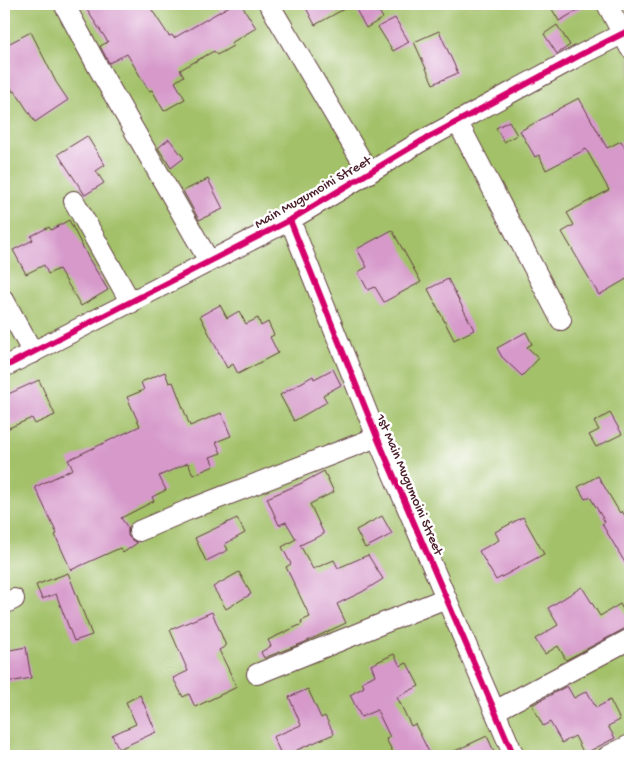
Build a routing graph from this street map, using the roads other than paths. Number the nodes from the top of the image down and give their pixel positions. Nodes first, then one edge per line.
1 (64, 4) edge
2 (270, 4) edge
3 (607, 4) edge
4 (628, 37) edge
5 (458, 121) junction
6 (369, 173) junction
7 (74, 201) dead end
8 (290, 220) junction
9 (209, 261) junction
10 (4, 300) edge
11 (130, 303) junction
12 (561, 320) dead end
13 (33, 353) junction
14 (4, 367) edge
15 (377, 437) junction
16 (139, 531) dead end
17 (446, 598) junction
18 (630, 638) edge
19 (258, 674) dead end
20 (495, 711) junction
21 (630, 745) edge
22 (514, 756) edge
23 (608, 756) edge

1 - 9 street
2 - 6 street
3 - 4 street
4 - 5 street, Main Mugumoini Street
5 - 6 street, Main Mugumoini Street
5 - 12 street
6 - 8 street, Main Mugumoini Street
7 - 11 street
8 - 9 street, Main Mugumoini Street
8 - 15 street, 1st Main Mugumoini Street
9 - 11 street, Main Mugumoini Street
10 - 13 street
11 - 13 street, Main Mugumoini Street
13 - 14 street, Main Mugumoini Street
15 - 16 street
15 - 17 street, 1st Main Mugumoini Street
17 - 19 street
17 - 20 street, 1st Main Mugumoini Street
18 - 20 street
20 - 22 street, 1st Main Mugumoini Street
21 - 23 street

